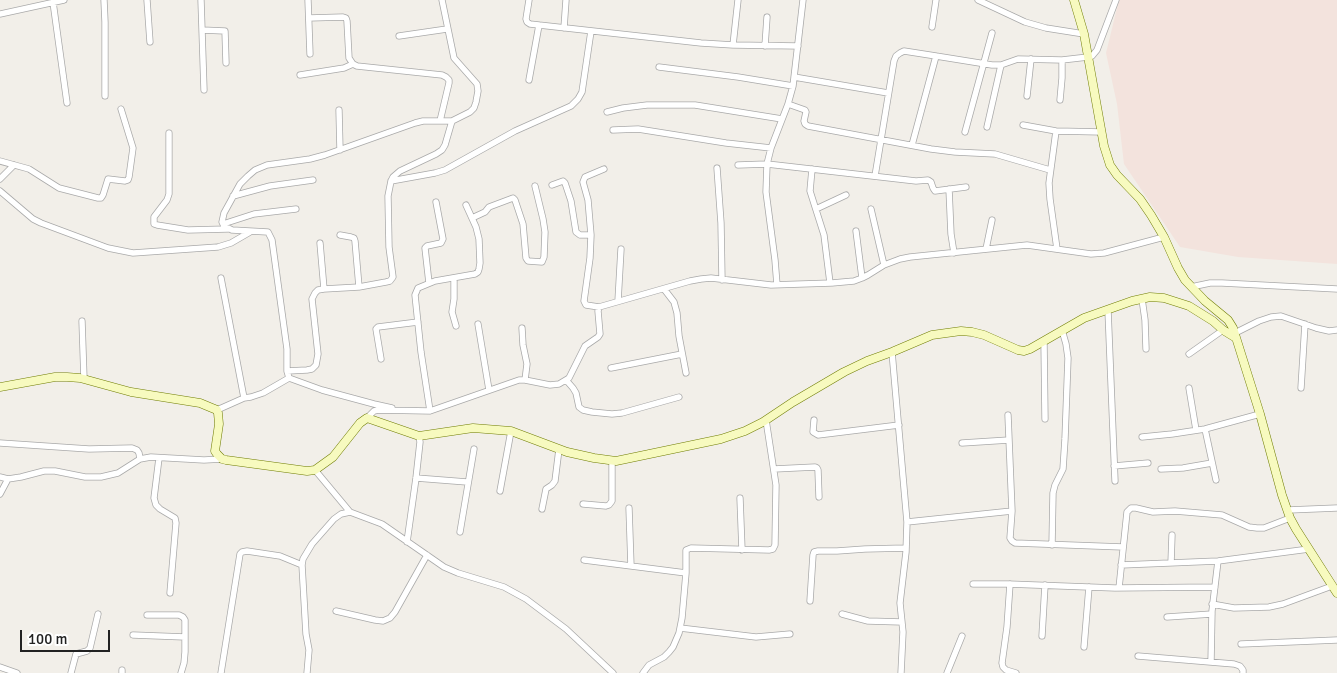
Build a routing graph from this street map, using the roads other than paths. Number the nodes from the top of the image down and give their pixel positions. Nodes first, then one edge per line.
1 (64, 0) edge
2 (104, 0) edge
3 (147, 0) edge
4 (201, 0) edge
5 (308, 0) edge
6 (442, 0) edge
7 (529, 0) edge
8 (566, 0) edge
9 (738, 0) edge
10 (802, 0) edge
11 (936, 0) edge
12 (978, 0) edge
13 (1074, 0) edge
14 (1116, 0) edge
15 (53, 2) junction
16 (0, 14) edge
17 (766, 17) dead end
18 (309, 18) junction
19 (538, 25) junction
20 (932, 27) dead end
21 (564, 28) junction
22 (447, 29) junction
23 (202, 30) junction
24 (591, 31) junction
25 (992, 33) dead end
26 (1084, 34) junction
27 (399, 36) dead end
28 (150, 42) dead end
29 (733, 45) junction
30 (765, 46) junction
31 (798, 46) junction
32 (310, 54) dead end
33 (936, 56) junction
34 (1088, 57) junction
35 (1031, 59) junction
36 (1062, 60) junction
37 (226, 63) dead end
38 (984, 63) junction
39 (353, 64) junction
40 (1001, 65) junction
41 (659, 67) dead end
42 (300, 75) dead end
43 (794, 77) junction
44 (529, 80) dead end
45 (793, 86) junction
46 (204, 90) dead end
47 (888, 93) junction
48 (105, 96) dead end
49 (1027, 96) dead end
50 (1060, 100) dead end
51 (67, 103) dead end
52 (788, 104) junction
53 (121, 109) dead end
54 (340, 110) dead end
55 (607, 112) dead end
56 (782, 119) junction
57 (440, 121) junction
58 (452, 121) junction
59 (1023, 125) dead end
60 (987, 127) dead end
61 (613, 130) dead end
62 (1056, 131) junction
63 (965, 132) dead end
64 (1102, 132) junction
65 (168, 133) dead end
66 (880, 139) junction
67 (912, 145) junction
68 (771, 148) junction
69 (340, 150) junction
70 (0, 161) edge
71 (767, 164) junction
72 (14, 165) junction
73 (738, 165) dead end
74 (717, 168) dead end
75 (604, 169) dead end
76 (812, 169) junction
77 (1050, 170) junction
78 (875, 176) junction
79 (0, 179) edge
80 (313, 180) dead end
81 (391, 181) junction
82 (552, 185) dead end
83 (535, 186) dead end
84 (966, 187) dead end
85 (949, 189) junction
86 (0, 191) edge
87 (846, 195) dead end
88 (234, 196) junction
89 (436, 202) dead end
90 (466, 205) dead end
91 (296, 209) dead end
92 (816, 209) junction
93 (871, 209) dead end
94 (472, 218) junction
95 (992, 220) dead end
96 (226, 227) junction
97 (856, 231) dead end
98 (250, 232) junction
99 (340, 235) dead end
100 (591, 235) junction
101 (1164, 237) junction
102 (320, 242) dead end
103 (1057, 249) junction
104 (621, 250) dead end
105 (986, 250) junction
106 (954, 253) junction
107 (884, 264) junction
108 (221, 278) dead end
109 (454, 278) junction
110 (862, 278) junction
111 (722, 280) junction
112 (429, 283) junction
113 (830, 283) junction
114 (777, 285) junction
115 (359, 287) junction
116 (1191, 287) junction
117 (324, 289) junction
118 (664, 289) junction
119 (1337, 289) edge
120 (1142, 299) junction
121 (618, 301) junction
122 (599, 307) junction
123 (1108, 310) junction
124 (82, 321) dead end
125 (418, 322) junction
126 (478, 324) dead end
127 (1306, 324) junction
128 (456, 326) dead end
129 (522, 328) dead end
130 (1062, 330) junction
131 (1223, 330) junction
132 (1337, 330) edge
133 (1235, 335) junction
134 (1044, 341) junction
135 (1146, 349) dead end
136 (892, 352) junction
137 (682, 354) junction
138 (1189, 354) dead end
139 (381, 359) dead end
140 (611, 368) dead end
141 (287, 371) junction
142 (686, 373) dead end
143 (289, 378) junction
144 (84, 379) junction
145 (525, 380) junction
146 (566, 380) junction
147 (0, 387) edge
148 (1189, 388) dead end
149 (1300, 388) dead end
150 (489, 390) junction
151 (679, 397) dead end
152 (244, 398) junction
153 (217, 410) junction
154 (430, 411) junction
155 (412, 412) junction
156 (1260, 414) junction
157 (1008, 415) dead end
158 (367, 418) junction
159 (1045, 419) dead end
160 (766, 420) junction
161 (814, 420) dead end
162 (899, 425) junction
163 (1205, 428) junction
164 (1196, 430) junction
165 (511, 431) junction
166 (419, 436) junction
167 (1142, 437) dead end
168 (1009, 440) junction
169 (0, 443) edge
170 (962, 443) dead end
171 (474, 448) dead end
172 (559, 449) junction
173 (159, 458) junction
174 (140, 459) junction
175 (222, 459) junction
176 (612, 460) junction
177 (1148, 463) dead end
178 (1212, 463) junction
179 (1114, 466) junction
180 (774, 469) junction
181 (1160, 469) dead end
182 (315, 470) junction
183 (0, 476) edge
184 (416, 478) junction
185 (8, 479) junction
186 (1216, 480) dead end
187 (1115, 481) dead end
188 (467, 482) junction
189 (500, 492) dead end
190 (0, 494) edge
191 (819, 497) dead end
192 (740, 498) dead end
193 (583, 504) dead end
194 (629, 508) dead end
195 (1337, 508) edge
196 (542, 509) dead end
197 (350, 512) junction
198 (1012, 512) junction
199 (1289, 514) junction
200 (907, 522) junction
201 (460, 532) dead end
202 (1172, 535) dead end
203 (407, 542) junction
204 (1052, 544) junction
205 (906, 548) junction
206 (1123, 548) junction
207 (1308, 548) junction
208 (742, 550) junction
209 (427, 555) junction
210 (584, 560) dead end
211 (1218, 561) junction
212 (1171, 563) junction
213 (302, 565) junction
214 (1121, 565) junction
215 (631, 566) junction
216 (686, 573) junction
217 (973, 584) dead end
218 (1010, 584) junction
219 (1045, 586) junction
220 (1089, 587) junction
221 (1214, 587) junction
222 (1118, 588) junction
223 (1335, 590) edge
224 (170, 593) dead end
225 (810, 601) dead end
226 (1212, 604) junction
227 (336, 611) dead end
228 (98, 614) dead end
229 (842, 614) dead end
230 (1212, 614) junction
231 (147, 615) dead end
232 (1167, 617) dead end
233 (902, 622) junction
234 (680, 628) junction
235 (790, 634) dead end
236 (133, 635) dead end
237 (962, 636) dead end
238 (1042, 636) dead end
239 (185, 637) junction
240 (1337, 640) edge
241 (1241, 644) dead end
242 (1084, 647) dead end
243 (1138, 656) dead end
244 (1211, 662) junction
245 (0, 667) edge
246 (17, 673) edge
247 (71, 673) edge
248 (181, 673) edge
249 (221, 673) edge
250 (307, 673) edge
251 (613, 673) edge
252 (643, 673) edge
253 (901, 673) edge
254 (947, 673) edge
255 (1016, 673) edge
256 (1243, 673) edge

1 - 15 street
2 - 48 street
3 - 28 street
4 - 23 street
5 - 18 street
6 - 22 street
7 - 19 street
8 - 21 street
9 - 29 street
10 - 31 street
11 - 20 street
12 - 26 street
13 - 26 street
14 - 34 street
15 - 16 street
15 - 51 street
17 - 30 street
18 - 32 street
18 - 39 street
19 - 21 street
19 - 44 street
21 - 24 street
22 - 27 street
22 - 58 street
23 - 37 street
23 - 46 street
24 - 29 street
24 - 81 street
25 - 38 street
26 - 34 street
29 - 30 street
30 - 31 street
31 - 43 street
33 - 38 street
33 - 47 street
33 - 67 street
34 - 36 street
34 - 64 street
35 - 36 street
35 - 40 street
35 - 49 street
36 - 50 street
38 - 40 street
38 - 63 street
39 - 42 street
39 - 57 street
40 - 60 street
41 - 45 street
43 - 45 street
43 - 47 street
45 - 52 street
47 - 66 street
52 - 56 street
52 - 66 street
53 - 72 street
54 - 69 street
55 - 56 street
56 - 68 street
57 - 58 street
57 - 69 street
58 - 81 street
59 - 62 street
61 - 68 street
62 - 64 street
62 - 77 street
64 - 101 street
65 - 96 street
66 - 67 street
66 - 78 street
67 - 77 street
68 - 71 street
69 - 88 street
70 - 72 street
71 - 73 street
71 - 76 street
71 - 114 street
72 - 79 street
74 - 111 street
75 - 100 street
76 - 78 street
76 - 92 street
77 - 103 street
78 - 85 street
80 - 88 street
81 - 115 street
82 - 100 street
83 - 94 street
84 - 85 street
85 - 106 street
86 - 98 street
87 - 92 street
88 - 96 street
89 - 112 street
90 - 94 street
91 - 96 street
92 - 113 street
93 - 107 street
94 - 109 street
95 - 105 street
96 - 98 street
97 - 110 street
98 - 141 street
99 - 115 street
100 - 122 street
101 - 103 street
101 - 116 street
102 - 117 street
103 - 105 street
104 - 121 street
105 - 106 street
106 - 107 street
107 - 110 street
108 - 152 street
109 - 112 street
109 - 128 street
110 - 113 street
111 - 114 street
111 - 118 street
112 - 125 street
113 - 114 street
115 - 117 street
116 - 119 street
116 - 133 street
117 - 141 street
118 - 121 street
118 - 137 street
120 - 123 street
120 - 131 street
120 - 135 street
121 - 122 street
122 - 146 street
123 - 130 street
123 - 179 street
124 - 144 street
125 - 139 street
125 - 154 street
126 - 150 street
127 - 132 street
127 - 133 street
127 - 149 street
129 - 145 street
130 - 134 street
130 - 204 street
131 - 133 street
131 - 138 street
133 - 156 street
134 - 136 street
134 - 159 street
136 - 160 street
136 - 162 street
137 - 140 street
137 - 142 street
141 - 143 street
143 - 152 street
143 - 155 street
144 - 147 street
144 - 153 street
145 - 146 street
145 - 150 street
146 - 151 street
148 - 164 street
150 - 154 street
152 - 153 street
153 - 175 street
154 - 155 street
155 - 158 street
156 - 163 street
156 - 199 street
157 - 168 street
158 - 166 street
158 - 182 street
160 - 176 street
160 - 180 street
161 - 162 street
162 - 200 street
163 - 164 street
163 - 178 street
164 - 167 street
165 - 166 street
165 - 172 street
165 - 189 street
166 - 184 street
168 - 170 street
168 - 198 street
169 - 174 street
171 - 188 street
172 - 176 street
172 - 196 street
173 - 174 street
173 - 175 street
173 - 224 street
174 - 185 street
175 - 182 street
176 - 193 street
177 - 179 street
178 - 181 street
178 - 186 street
179 - 187 street
180 - 191 street
180 - 208 street
182 - 197 street
183 - 185 street
184 - 188 street
184 - 203 street
185 - 190 street
188 - 201 street
192 - 208 street
194 - 215 street
195 - 199 street
197 - 203 street
197 - 213 street
198 - 200 street
198 - 204 street
199 - 206 street
199 - 207 street
200 - 205 street
202 - 212 street
203 - 209 street
204 - 206 street
205 - 225 street
205 - 233 street
206 - 214 street
207 - 211 street
207 - 223 street
208 - 216 street
209 - 227 street
209 - 251 street
210 - 215 street
211 - 212 street
211 - 221 street
212 - 214 street
213 - 249 street
213 - 250 street
214 - 222 street
215 - 216 street
216 - 234 street
217 - 218 street
218 - 219 street
218 - 255 street
219 - 220 street
219 - 238 street
220 - 222 street
220 - 242 street
221 - 222 street
221 - 226 street
223 - 226 street
226 - 230 street
228 - 247 street
229 - 233 street
230 - 232 street
230 - 244 street
231 - 239 street
233 - 253 street
234 - 235 street
234 - 252 street
236 - 239 street
237 - 254 street
239 - 248 street
240 - 241 street
243 - 244 street
244 - 256 street
245 - 246 street

